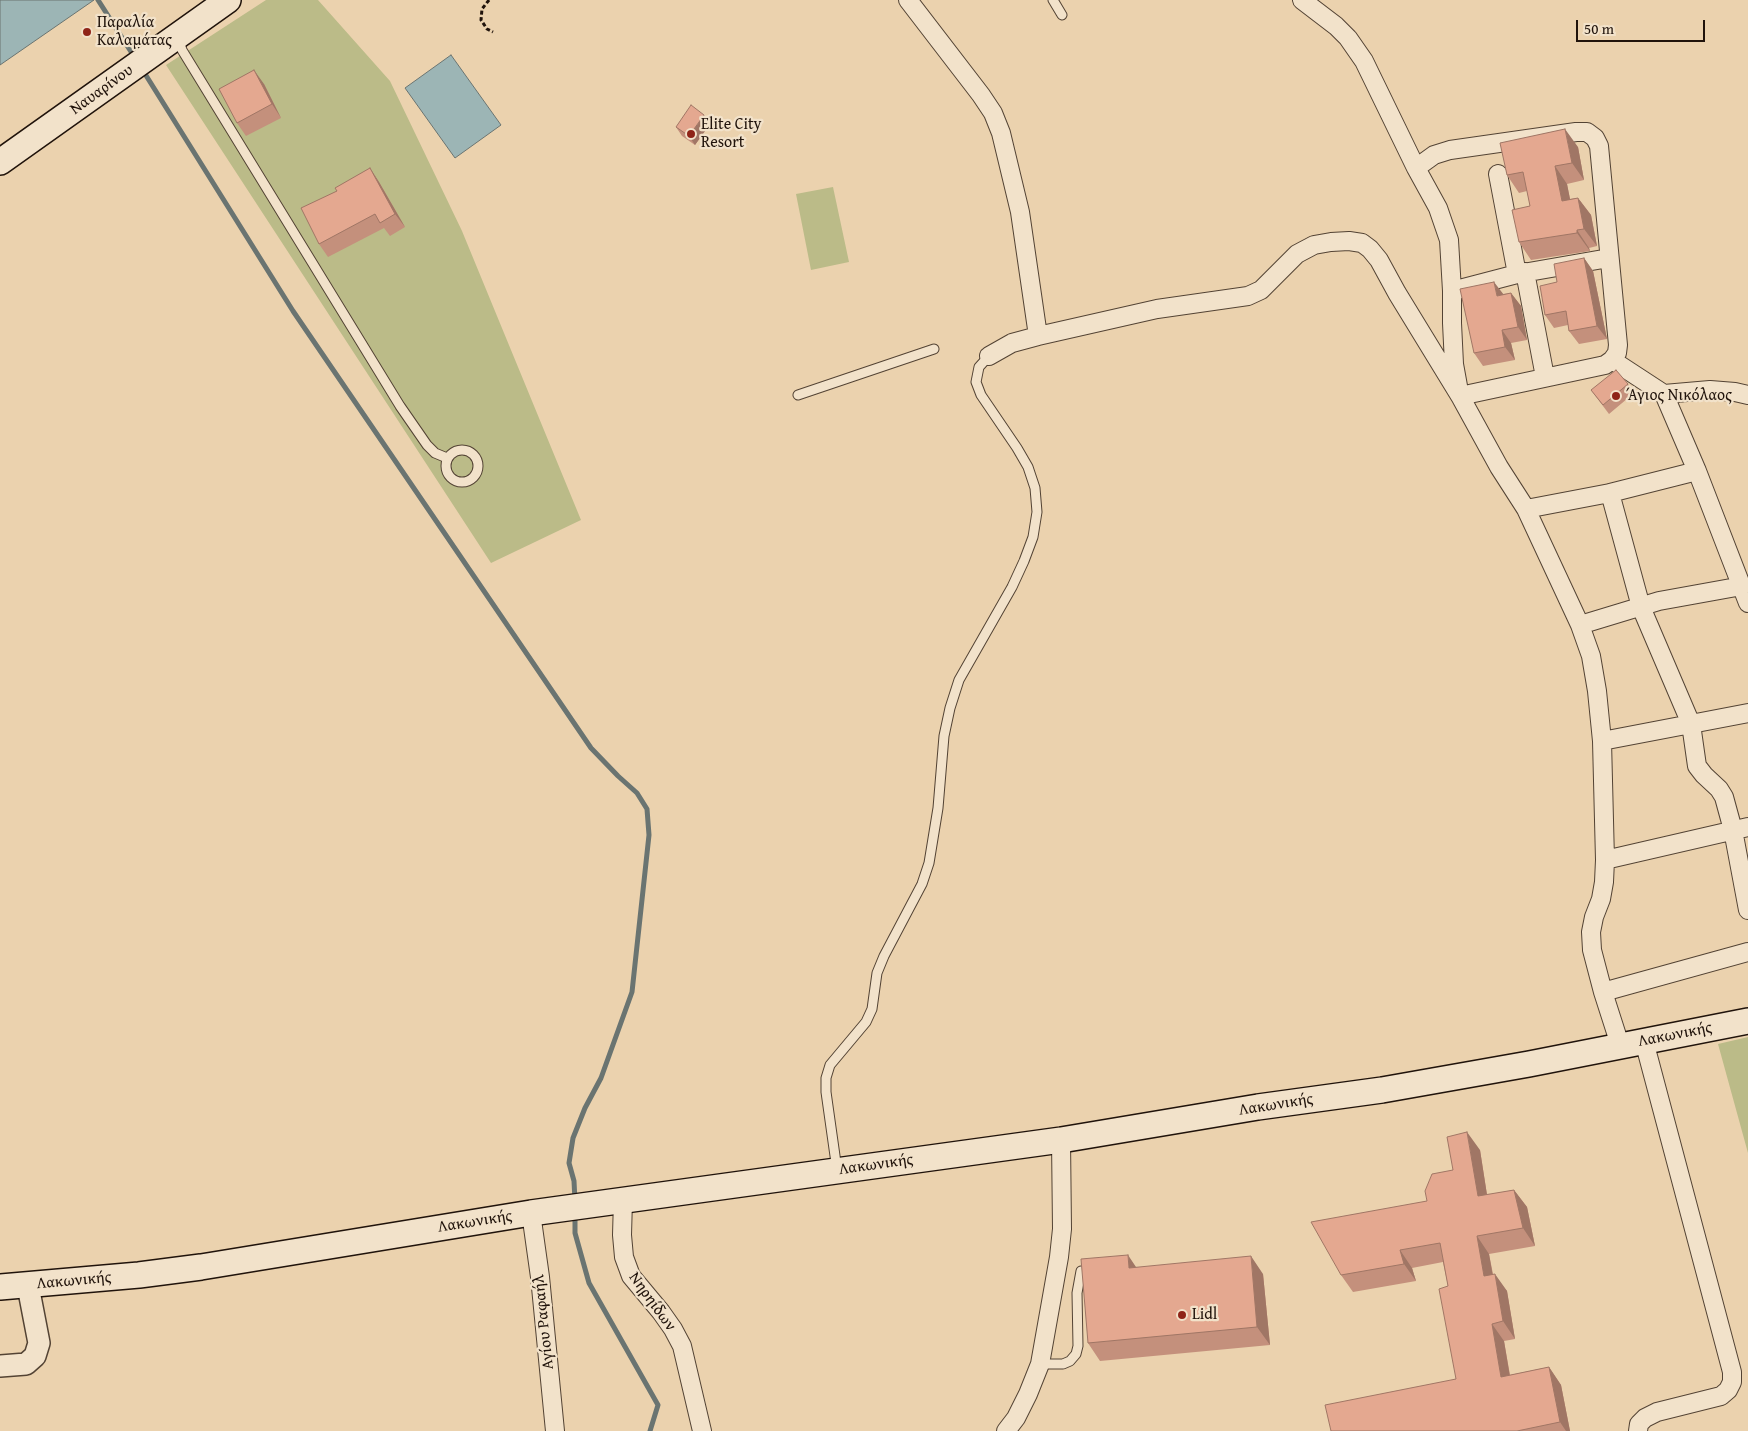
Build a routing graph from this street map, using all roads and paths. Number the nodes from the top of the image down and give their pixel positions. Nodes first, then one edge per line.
1 (228, 0) edge
2 (489, 0) edge
3 (908, 0) edge
4 (1053, 0) edge
5 (1302, 0) edge
6 (1062, 15) dead end
7 (493, 32) dead end
8 (169, 41) junction
9 (0, 162) edge
10 (1416, 168) junction
11 (1498, 174) dead end
12 (1609, 258) junction
13 (1521, 273) junction
14 (1452, 291) junction
15 (1038, 336) junction
16 (934, 349) dead end
17 (989, 356) joint
18 (1612, 360) junction
19 (1545, 377) junction
20 (1664, 394) junction
21 (798, 395) dead end
22 (1748, 395) edge
23 (1460, 396) junction
24 (447, 458) dead end
25 (1697, 470) junction
26 (1610, 494) junction
27 (1526, 509) junction
28 (1745, 594) edge
29 (1641, 607) junction
30 (1580, 625) junction
31 (1748, 713) edge
32 (1691, 724) junction
33 (1602, 741) junction
34 (1740, 828) edge
35 (1605, 860) junction
36 (1748, 908) edge
37 (1748, 952) edge
38 (1603, 992) junction
39 (1748, 1021) edge
40 (1632, 1043) junction
41 (1061, 1140) junction
42 (837, 1170) junction
43 (620, 1201) junction
44 (531, 1213) junction
45 (1081, 1271) edge
46 (28, 1286) junction
47 (0, 1287) edge
48 (1040, 1364) junction
49 (0, 1366) edge
50 (555, 1431) edge
51 (702, 1431) edge
52 (1006, 1431) edge
53 (1638, 1431) edge

1 - 8 main road, Ναυαρίνου
2 - 7 path
3 - 15 street
4 - 6 lane
5 - 10 street
8 - 9 main road, Ναυαρίνου
8 - 24 lane
10 - 12 street
10 - 14 street
11 - 13 street
12 - 13 street
12 - 18 street
13 - 14 street
13 - 19 street
14 - 23 street
15 - 17 street
15 - 23 street
16 - 21 lane
17 - 42 lane
18 - 19 street
18 - 20 street
19 - 23 street
20 - 22 street
20 - 25 street
23 - 27 street
25 - 26 street
25 - 28 street
26 - 27 street
26 - 29 street
27 - 30 street
28 - 29 street
29 - 30 street
29 - 32 street
30 - 33 street
31 - 32 street
32 - 33 street
32 - 34 street
33 - 35 street
34 - 35 street
34 - 36 street
35 - 38 street
37 - 38 street
38 - 40 street
39 - 40 main road, Λακωνικής
40 - 41 main road, Λακωνικής
40 - 53 street
41 - 42 main road, Λακωνικής
41 - 48 street
42 - 43 main road, Λακωνικής
43 - 44 main road, Λακωνικής
43 - 51 street, Νηρηίδων
44 - 46 main road, Λακωνικής
44 - 50 street, Αγίου Ραφαήλ
45 - 48 lane
46 - 47 main road, Λακωνικής
46 - 49 street
48 - 52 street

